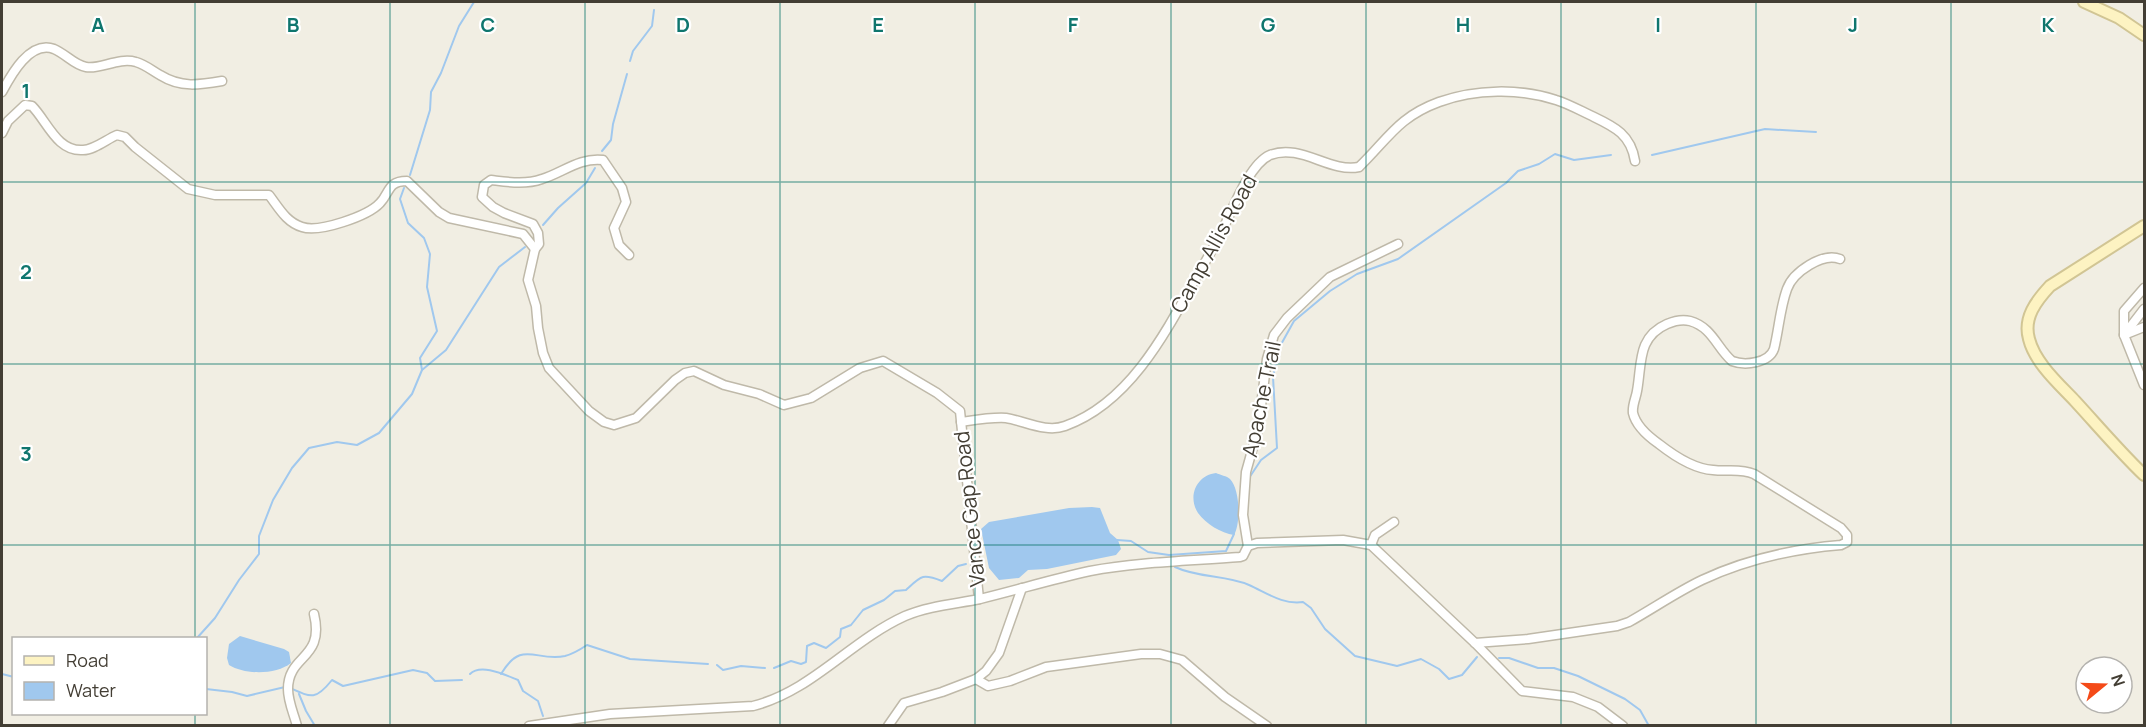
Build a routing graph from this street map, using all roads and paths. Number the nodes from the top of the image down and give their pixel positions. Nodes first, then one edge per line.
1 (2084, 2) edge
2 (2145, 34) edge
3 (222, 81) dead end
4 (2, 92) edge
5 (2, 133) edge
6 (1635, 160) dead end
7 (2145, 226) edge
8 (1398, 244) dead end
9 (535, 249) junction
10 (628, 255) dead end
11 (1840, 259) dead end
12 (2145, 288) edge
13 (2145, 309) edge
14 (2145, 327) edge
15 (2124, 335) junction
16 (2145, 385) edge
17 (961, 422) junction
18 (2145, 475) edge
19 (1394, 522) dead end
20 (1371, 545) junction
21 (1248, 546) junction
22 (1022, 588) junction
23 (979, 599) junction
24 (314, 614) dead end
25 (1475, 643) junction
26 (976, 679) junction
27 (297, 726) edge
28 (529, 726) edge
29 (888, 726) edge
30 (1267, 726) edge
31 (1623, 726) edge

1 - 2 main road
3 - 4 street
5 - 9 street
6 - 17 street, Camp Allis Road
7 - 18 main road
8 - 21 street, Apache Trail
9 - 10 street
9 - 17 street, Vance Gap Road
11 - 25 street
12 - 15 street
13 - 15 street
14 - 15 street
15 - 16 street
17 - 23 street, Vance Gap Road
19 - 20 street
20 - 21 street
20 - 25 street
21 - 22 street
22 - 23 street
22 - 26 street
23 - 28 street
24 - 27 street
25 - 31 street
26 - 29 street
26 - 30 street

